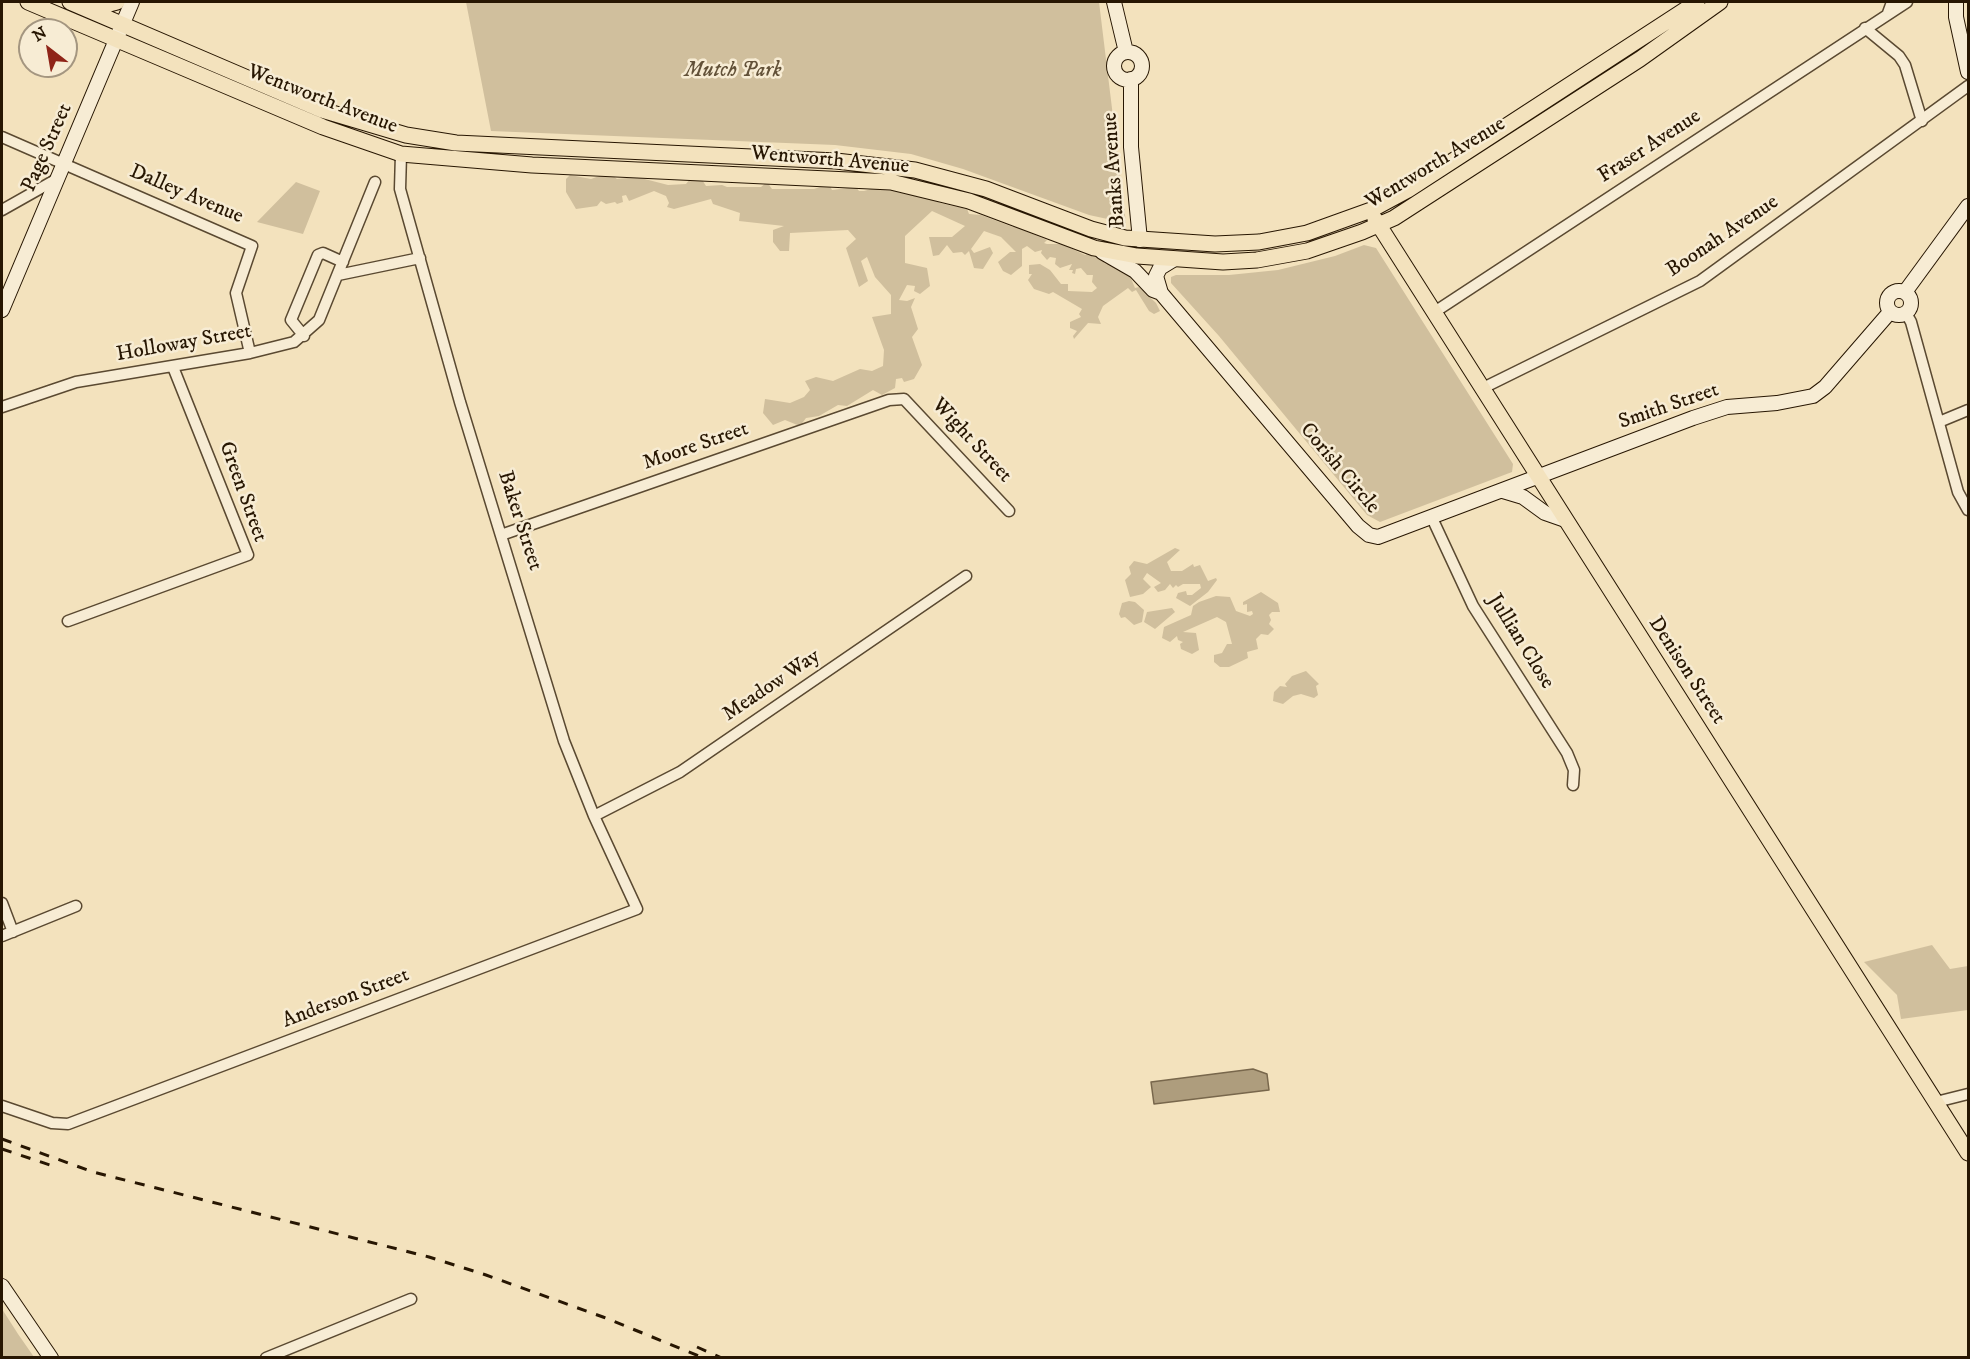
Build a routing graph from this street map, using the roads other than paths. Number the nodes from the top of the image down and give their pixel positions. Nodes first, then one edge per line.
1 (28, 2) edge
2 (70, 2) edge
3 (88, 2) edge
4 (117, 2) edge
5 (132, 2) edge
6 (1114, 2) edge
7 (1720, 2) edge
8 (1729, 2) edge
9 (1892, 2) edge
10 (1908, 2) edge
11 (1956, 2) edge
12 (1697, 6) edge
13 (1888, 13) junction
14 (123, 24) junction
15 (1865, 28) junction
16 (118, 40) junction
17 (1968, 72) edge
18 (1968, 86) edge
19 (1922, 121) junction
20 (406, 135) junction
21 (2, 136) edge
22 (401, 154) junction
23 (64, 164) junction
24 (57, 179) junction
25 (375, 182) dead end
26 (1968, 206) edge
27 (2, 210) edge
28 (1371, 210) junction
29 (1378, 226) junction
30 (1140, 240) junction
31 (1094, 248) junction
32 (1137, 256) junction
33 (420, 258) junction
34 (1173, 260) junction
35 (343, 262) junction
36 (338, 275) junction
37 (1905, 292) junction
38 (1161, 293) junction
39 (2, 310) edge
40 (1890, 312) junction
41 (1432, 313) junction
42 (1906, 313) junction
43 (304, 336) junction
44 (250, 353) junction
45 (173, 367) junction
46 (1481, 389) junction
47 (904, 399) joint
48 (2, 407) edge
49 (1968, 410) edge
50 (1939, 422) junction
51 (1537, 477) junction
52 (1503, 491) junction
53 (1968, 510) edge
54 (1009, 511) dead end
55 (1432, 518) junction
56 (1564, 520) junction
57 (501, 536) junction
58 (966, 576) dead end
59 (68, 621) dead end
60 (1573, 785) dead end
61 (594, 816) junction
62 (2, 903) edge
63 (76, 906) dead end
64 (637, 909) joint
65 (13, 932) junction
66 (2, 936) edge
67 (1968, 1094) edge
68 (1936, 1102) junction
69 (2, 1106) edge
70 (1968, 1153) edge
71 (2, 1286) edge
72 (411, 1299) dead end
73 (51, 1358) edge
74 (266, 1358) edge

1 - 16 main road, Wentworth Avenue
2 - 14 main road, Wentworth Avenue
3 - 4 main road
5 - 14 street, Page Street
6 - 30 street, Banks Avenue
7 - 12 main road, Wentworth Avenue
8 - 12 main road
9 - 13 street
10 - 13 street, Fraser Avenue
11 - 17 street
12 - 28 main road, Wentworth Avenue
12 - 29 main road, Wentworth Avenue
13 - 15 street, Fraser Avenue
14 - 16 street, Page Street
14 - 20 main road, Wentworth Avenue
15 - 19 street
15 - 41 street, Fraser Avenue
16 - 22 main road, Wentworth Avenue
16 - 23 street, Page Street
18 - 19 street, Boonah Avenue
19 - 46 street, Boonah Avenue
20 - 22 main road, Baker Street
20 - 30 main road, Wentworth Avenue
21 - 23 street, Dalley Avenue
22 - 31 main road, Wentworth Avenue
22 - 33 street, Baker Street
23 - 24 street, Page Street
23 - 44 street, Dalley Avenue
24 - 27 street
24 - 39 street, Page Street
25 - 35 street
26 - 37 street
28 - 29 main road, Denison Street
28 - 30 main road, Wentworth Avenue
29 - 34 main road, Wentworth Avenue
29 - 41 main road, Denison Street
30 - 32 main road, Banks Avenue
31 - 32 main road, Wentworth Avenue
31 - 38 street, Corish Circle
32 - 34 main road, Wentworth Avenue
33 - 36 street
33 - 57 street, Baker Street
34 - 38 street
35 - 36 street
35 - 43 street
36 - 43 street
37 - 40 street
37 - 42 street
38 - 55 street, Corish Circle
40 - 42 street
40 - 51 street, Smith Street
41 - 46 main road, Denison Street
42 - 50 street
43 - 44 street, Holloway Street
44 - 45 street, Holloway Street
45 - 48 street, Holloway Street
45 - 59 street, Green Street
46 - 51 main road, Denison Street
47 - 54 street, Wight Street
47 - 57 street, Moore Street
49 - 50 street
50 - 53 street
51 - 52 street, Corish Circle
51 - 56 main road, Denison Street
52 - 55 street, Corish Circle
52 - 56 street
55 - 60 street, Jullian Close
56 - 68 main road, Denison Street
57 - 61 street, Baker Street
58 - 61 street, Meadow Way
61 - 64 street, Baker Street
62 - 65 street
63 - 65 street
64 - 69 street, Anderson Street
65 - 66 street
67 - 68 street
68 - 70 main road, Denison Street
71 - 73 street
72 - 74 street

